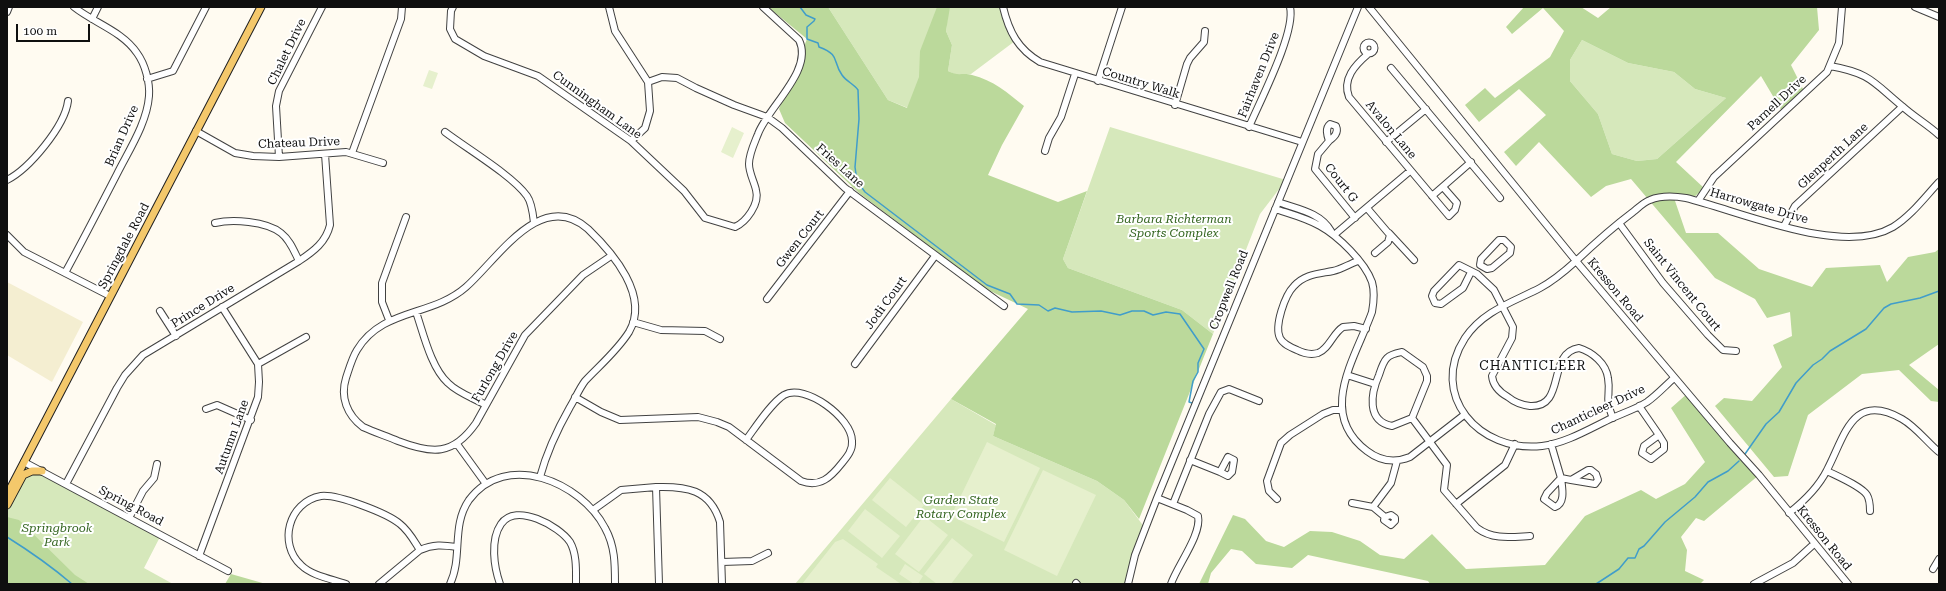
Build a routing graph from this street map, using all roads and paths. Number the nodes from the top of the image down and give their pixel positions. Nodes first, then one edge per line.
1 (9, 7) edge
2 (74, 7) edge
3 (98, 7) edge
4 (206, 7) edge
5 (261, 7) edge
6 (322, 7) edge
7 (402, 7) edge
8 (454, 7) edge
9 (608, 7) edge
10 (763, 7) edge
11 (1003, 7) edge
12 (1122, 7) edge
13 (1290, 7) edge
14 (1358, 7) edge
15 (1369, 7) edge
16 (1842, 7) edge
17 (1915, 7) edge
18 (7, 12) edge
19 (1939, 17) edge
20 (92, 19) junction
21 (1205, 31) dead end
22 (1368, 54) dead end
23 (1830, 66) junction
24 (1391, 68) dead end
25 (1075, 74) junction
26 (147, 79) junction
27 (1098, 81) junction
28 (648, 82) junction
29 (68, 101) dead end
30 (1175, 105) junction
31 (1902, 107) junction
32 (1426, 109) junction
33 (767, 117) junction
34 (1249, 127) junction
35 (196, 131) junction
36 (445, 132) dead end
37 (1939, 135) edge
38 (631, 141) junction
39 (1329, 141) dead end
40 (1302, 142) junction
41 (1386, 142) junction
42 (1045, 152) dead end
43 (352, 153) junction
44 (325, 154) junction
45 (279, 157) junction
46 (1471, 162) junction
47 (383, 163) dead end
48 (1410, 171) junction
49 (7, 180) edge
50 (1939, 182) edge
51 (1443, 187) junction
52 (850, 191) junction
53 (1432, 196) junction
54 (1500, 198) dead end
55 (1698, 201) junction
56 (1278, 202) junction
57 (1367, 208) junction
58 (1275, 209) junction
59 (406, 217) dead end
60 (1355, 218) junction
61 (215, 223) dead end
62 (534, 223) junction
63 (1619, 223) junction
64 (1784, 226) junction
65 (1388, 232) junction
66 (1332, 234) junction
67 (7, 235) edge
68 (1375, 253) dead end
69 (611, 256) junction
70 (935, 256) junction
71 (1414, 260) dead end
72 (300, 261) junction
73 (1358, 261) junction
74 (1576, 261) junction
75 (1487, 269) junction
76 (1471, 272) junction
77 (65, 273) junction
78 (1483, 278) junction
79 (110, 296) junction
80 (767, 299) dead end
81 (1503, 305) junction
82 (1004, 306) dead end
83 (222, 307) junction
84 (160, 312) dead end
85 (416, 312) junction
86 (389, 320) junction
87 (633, 322) junction
88 (1366, 330) junction
89 (176, 336) junction
90 (306, 336) dead end
91 (720, 339) dead end
92 (1736, 351) dead end
93 (258, 364) junction
94 (855, 364) dead end
95 (1347, 375) junction
96 (1674, 378) junction
97 (1374, 384) junction
98 (575, 397) junction
99 (1259, 401) dead end
100 (486, 405) junction
101 (1639, 406) junction
102 (206, 409) dead end
103 (1341, 410) junction
104 (1464, 415) junction
105 (1412, 418) junction
106 (1613, 418) junction
107 (251, 420) junction
108 (1659, 435) dead end
109 (746, 440) junction
110 (1430, 442) junction
111 (457, 444) junction
112 (1515, 444) junction
113 (1551, 444) junction
114 (1939, 452) edge
115 (1190, 460) junction
116 (1397, 461) junction
117 (24, 462) junction
118 (157, 464) dead end
119 (42, 471) junction
120 (1827, 471) junction
121 (1220, 472) dead end
122 (540, 476) junction
123 (1571, 480) dead end
124 (66, 484) junction
125 (486, 484) junction
126 (656, 487) junction
127 (7, 495) edge
128 (1156, 498) junction
129 (1277, 499) dead end
130 (1352, 502) dead end
131 (1173, 504) junction
132 (1456, 504) junction
133 (7, 505) edge
134 (1374, 507) junction
135 (593, 510) junction
136 (1870, 511) dead end
137 (1790, 514) junction
138 (1385, 517) dead end
139 (129, 518) junction
140 (1530, 536) dead end
141 (1814, 544) junction
142 (457, 547) junction
143 (420, 550) junction
144 (768, 553) dead end
145 (199, 556) junction
146 (1939, 559) edge
147 (722, 562) junction
148 (1933, 569) dead end
149 (228, 571) dead end
150 (346, 584) edge
151 (379, 584) edge
152 (450, 584) edge
153 (500, 584) edge
154 (576, 584) edge
155 (615, 584) edge
156 (659, 584) edge
157 (722, 584) edge
158 (1128, 584) edge
159 (1171, 584) edge
160 (1754, 584) edge
161 (1848, 584) edge

1 - 18 street
2 - 20 street, Brian Drive
3 - 20 street
4 - 26 street
5 - 35 main road, Springdale Road
6 - 45 street, Chalet Drive
7 - 43 street
8 - 38 street, Cunningham Lane
9 - 28 street
10 - 33 street, Cunningham Lane
11 - 25 street, Country Walk
12 - 27 street
13 - 34 street, Fairhaven Drive
14 - 40 street, Cropwell Road
15 - 74 street, Kresson Road
16 - 23 street, Parnell Drive
17 - 19 street
20 - 26 street, Brian Drive
21 - 30 street
22 - 41 street, Avalon Lane
23 - 31 street
23 - 55 street, Parnell Drive
24 - 32 street
25 - 27 street, Country Walk
25 - 42 street
26 - 77 street, Brian Drive
27 - 30 street, Country Walk
28 - 33 street, Fries Lane
28 - 38 street
29 - 49 street
30 - 34 street, Country Walk
31 - 37 street
31 - 64 street, Glenperth Lane
32 - 41 street
32 - 46 street
33 - 38 street, Cunningham Lane
33 - 52 street, Fries Lane
34 - 40 street, Country Walk
35 - 45 street, Chateau Drive
35 - 79 main road, Springdale Road
36 - 62 street
39 - 60 street, Court G
40 - 56 street, Cropwell Road
41 - 48 street, Avalon Lane
43 - 44 street, Chateau Drive
43 - 47 street, Chateau Drive
44 - 45 street, Chateau Drive
44 - 72 street, Prince Drive
46 - 51 street
46 - 54 street
48 - 53 street, Avalon Lane
48 - 57 street
50 - 64 street, Harrowgate Drive
51 - 53 street
51 - 53 street, Avalon Lane
52 - 70 street, Fries Lane
52 - 80 street, Gwen Court
55 - 63 street, Harrowgate Drive
55 - 64 street, Harrowgate Drive
56 - 58 street, Cropwell Road
56 - 66 street
57 - 60 street
57 - 65 street
58 - 66 street
58 - 128 street, Cropwell Road
59 - 86 street
60 - 66 street
61 - 72 street
62 - 69 street
62 - 85 street
63 - 74 street, Harrowgate Drive
63 - 92 street, Saint Vincent Court
65 - 68 street
65 - 71 street
66 - 73 street
67 - 77 street
69 - 87 street
69 - 100 street, Furlong Drive
70 - 82 street, Fries Lane
70 - 94 street, Jodi Court
72 - 83 street, Prince Drive
73 - 88 street
73 - 88 street
74 - 81 street, Chanticleer Drive
74 - 96 street, Kresson Road
75 - 75 street
75 - 78 street
76 - 76 street
76 - 78 street
77 - 79 street
78 - 81 street
79 - 117 main road, Springdale Road
81 - 104 street, Chanticleer Drive
81 - 106 street
83 - 89 street, Prince Drive
83 - 93 street, Autumn Lane
84 - 89 street
85 - 86 street
85 - 100 street
86 - 111 street
87 - 91 street
87 - 98 street
88 - 95 street
89 - 124 street, Prince Drive
90 - 93 street
93 - 107 street, Autumn Lane
95 - 97 street
95 - 103 street
96 - 101 street, Chanticleer Drive
96 - 137 street, Kresson Road
97 - 105 street
97 - 105 street
98 - 109 street
98 - 122 street
99 - 115 street
100 - 111 street, Furlong Drive
101 - 106 street, Chanticleer Drive
101 - 108 street
102 - 107 street
103 - 116 street
103 - 129 street
104 - 110 street
104 - 112 street, Chanticleer Drive
105 - 110 street
106 - 113 street, Chanticleer Drive
107 - 145 street, Autumn Lane
109 - 109 street
110 - 116 street
110 - 132 street
111 - 125 street
112 - 113 street, Chanticleer Drive
112 - 132 street
113 - 123 street
114 - 120 street
115 - 121 street
115 - 131 street
116 - 134 street
117 - 119 street, Spring Road
117 - 127 main road, Springdale Road
118 - 139 street
119 - 124 street, Spring Road
119 - 133 main road
120 - 136 street
120 - 137 street
122 - 125 street
122 - 135 street
124 - 139 street, Spring Road
125 - 142 street
126 - 135 street
126 - 147 street
126 - 156 street
128 - 131 street
128 - 158 street, Cropwell Road
130 - 134 street
131 - 159 street
132 - 140 street
134 - 138 street
135 - 155 street
137 - 141 street, Kresson Road
139 - 145 street, Spring Road
141 - 160 street
141 - 161 street, Kresson Road
142 - 143 street
142 - 152 street
143 - 150 street
143 - 151 street
144 - 147 street
145 - 149 street, Spring Road
146 - 148 street
147 - 157 street
153 - 154 street

